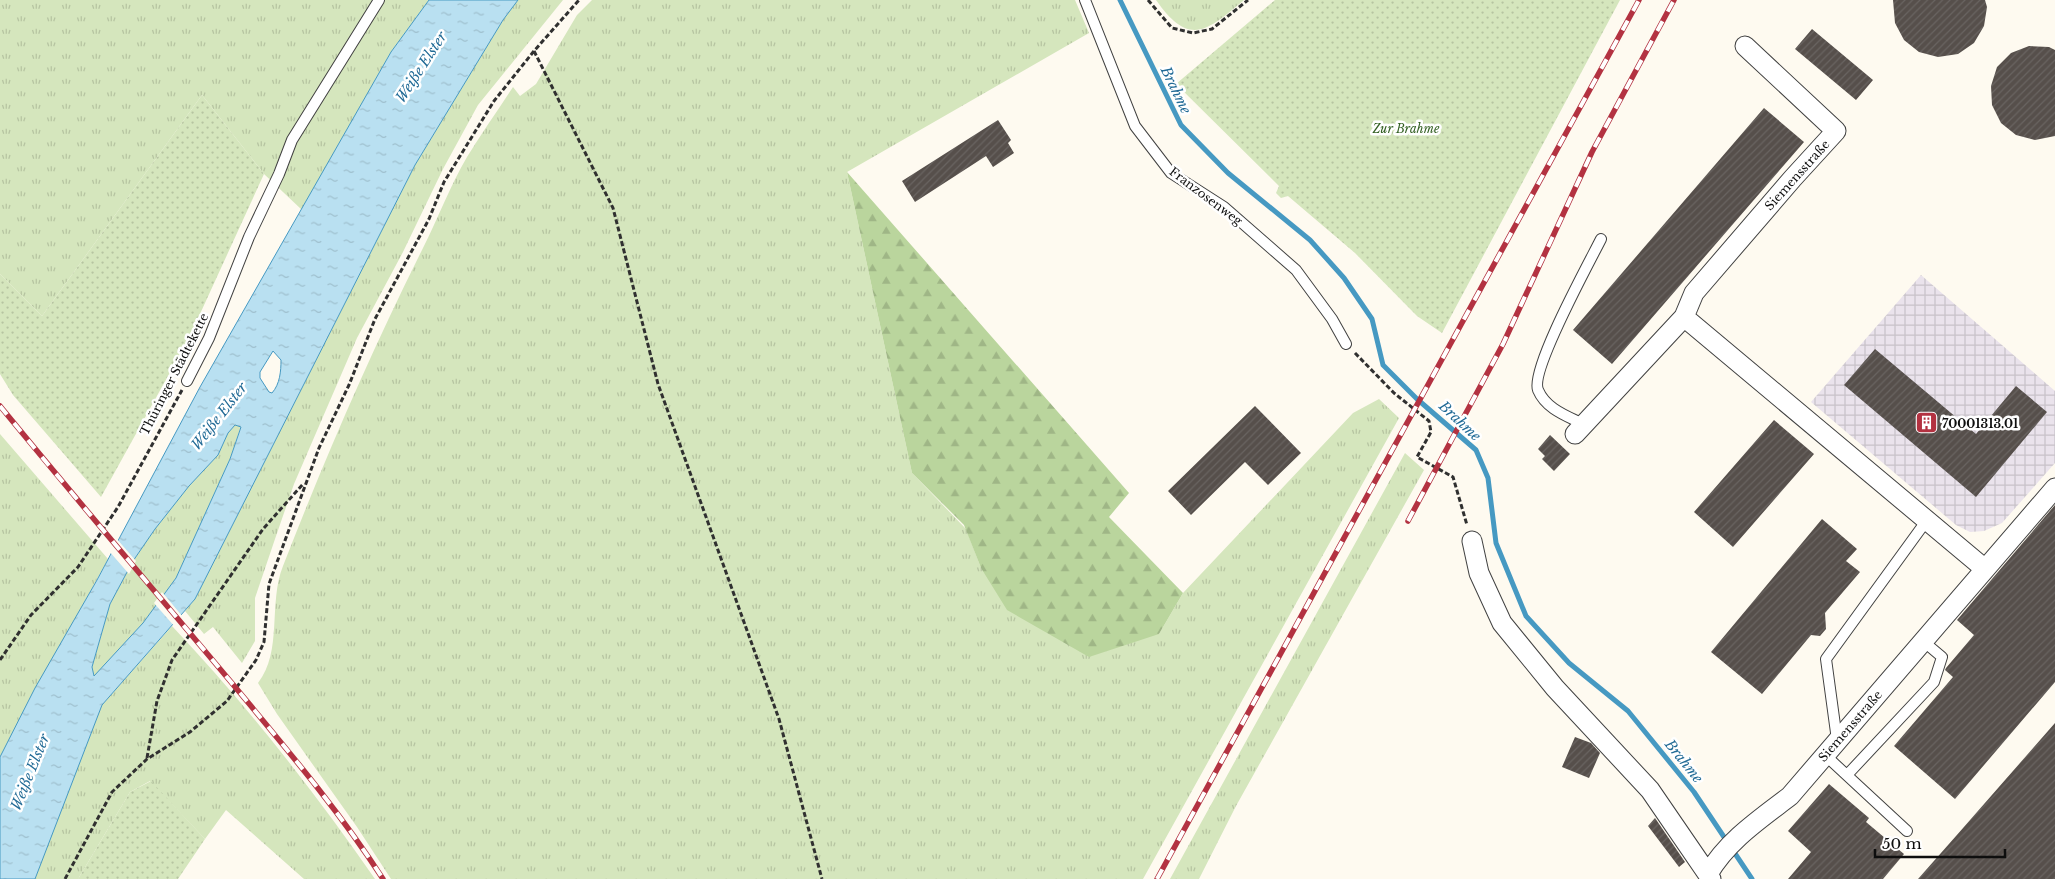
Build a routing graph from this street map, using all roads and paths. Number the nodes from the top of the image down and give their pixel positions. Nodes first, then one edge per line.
1 (379, 0) edge
2 (578, 0) edge
3 (1085, 0) edge
4 (1148, 0) edge
5 (1248, 0) edge
6 (1745, 46) dead end
7 (534, 51) junction
8 (1601, 239) dead end
9 (1684, 317) junction
10 (1346, 344) joint
11 (187, 381) joint
12 (1579, 429) joint
13 (306, 482) junction
14 (2055, 488) edge
15 (1927, 520) junction
16 (1472, 541) joint
17 (1985, 569) junction
18 (1923, 641) junction
19 (0, 660) edge
20 (1837, 740) junction
21 (1825, 755) junction
22 (147, 759) junction
23 (1847, 775) junction
24 (1907, 831) dead end
25 (1711, 872) edge
26 (65, 879) edge
27 (822, 879) edge

1 - 11 lane, Thüringer Städtekette
2 - 7 path
3 - 10 lane, Franzosenweg
4 - 5 path
6 - 9 street, Siemensstraße
7 - 13 path
7 - 27 path
8 - 12 lane
9 - 12 street, Siemensstraße
9 - 15 street
10 - 16 path
11 - 19 path, Thüringer Städtekette
13 - 22 path
13 - 22 path
14 - 17 street, Siemensstraße
15 - 17 street
15 - 20 lane
16 - 25 street
17 - 18 street, Siemensstraße
18 - 20 street, Siemensstraße
18 - 23 lane
20 - 21 street, Siemensstraße
21 - 23 lane
21 - 25 street, Siemensstraße
22 - 26 path
23 - 24 lane

